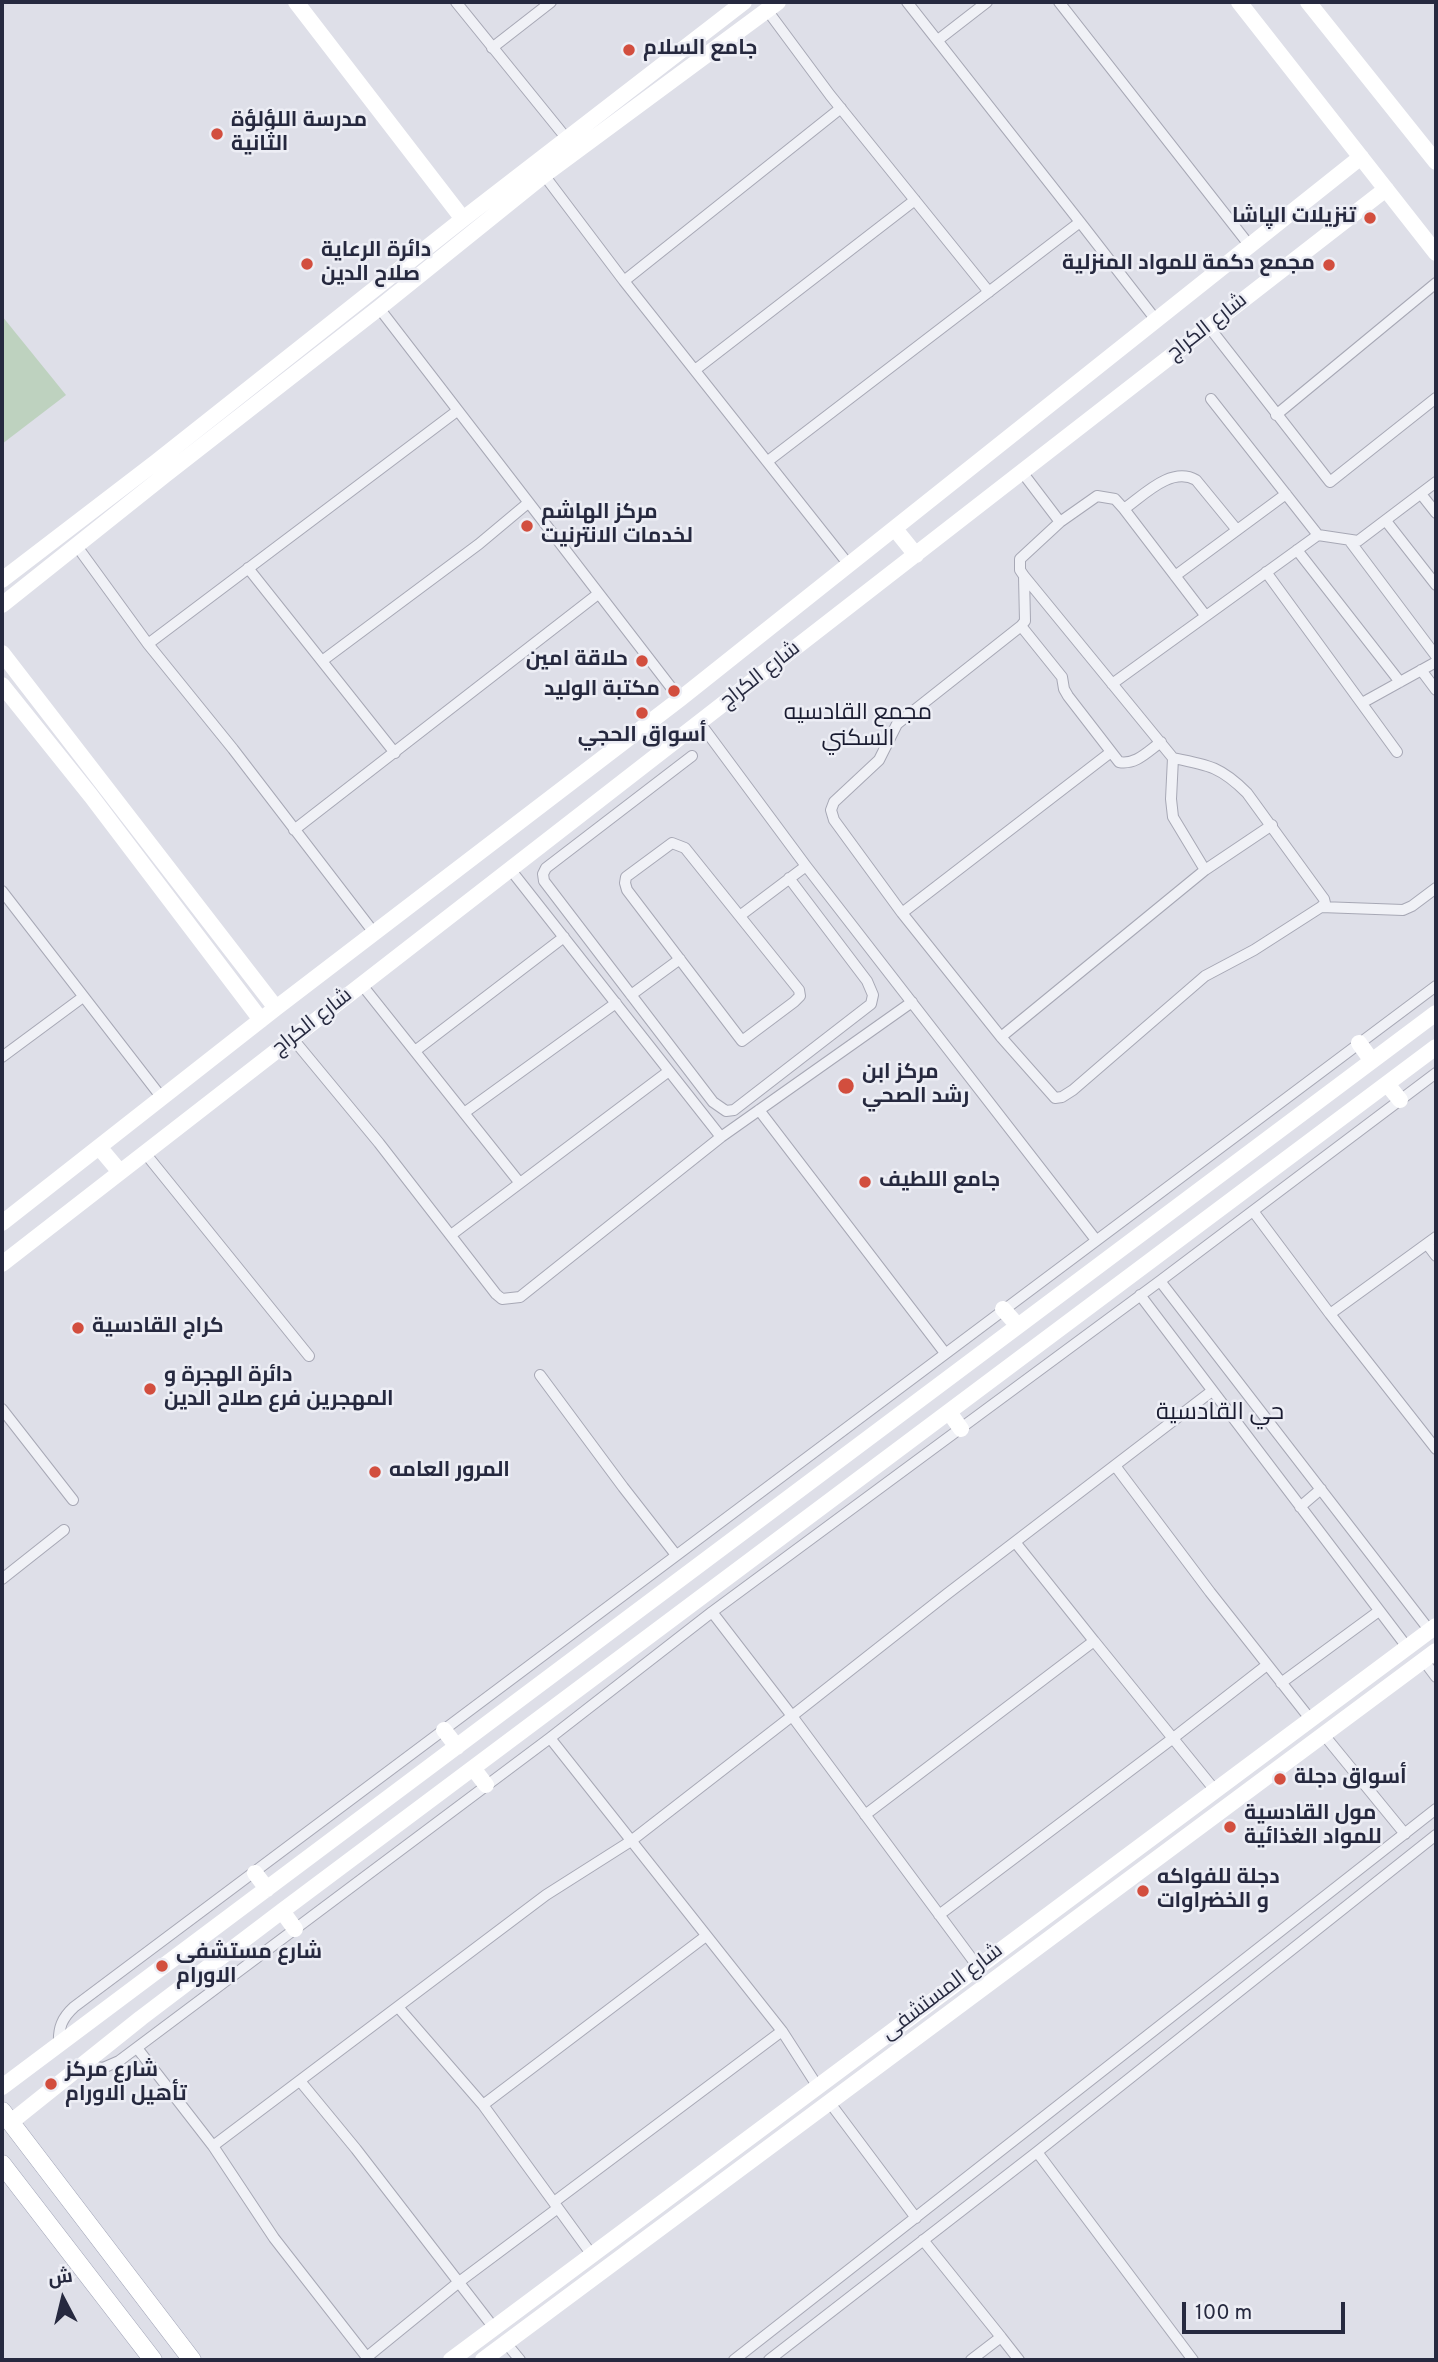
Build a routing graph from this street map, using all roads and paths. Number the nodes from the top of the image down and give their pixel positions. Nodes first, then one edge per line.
1 (296, 2) edge
2 (456, 2) edge
3 (551, 2) edge
4 (744, 2) edge
5 (907, 2) edge
6 (987, 2) edge
7 (1059, 2) edge
8 (1239, 2) edge
9 (1308, 2) edge
10 (773, 6) edge
11 (699, 37) junction
12 (937, 40) junction
13 (492, 48) junction
14 (711, 52) junction
15 (841, 108) junction
16 (567, 139) junction
17 (1361, 158) junction
18 (1436, 162) edge
19 (544, 175) junction
20 (1386, 189) junction
21 (915, 200) junction
22 (463, 219) junction
23 (1080, 222) junction
24 (1250, 246) junction
25 (1436, 253) edge
26 (624, 281) junction
27 (1436, 283) edge
28 (989, 292) junction
29 (379, 308) junction
30 (1156, 320) junction
31 (1209, 327) junction
32 (318, 333) junction
33 (328, 348) junction
34 (296, 352) junction
35 (306, 365) junction
36 (695, 370) junction
37 (1436, 398) edge
38 (1211, 400) dead end
39 (457, 411) junction
40 (1276, 415) junction
41 (768, 461) junction
42 (1022, 472) junction
43 (1436, 482) edge
44 (1286, 494) junction
45 (1421, 494) junction
46 (528, 503) junction
47 (1125, 509) junction
48 (1436, 513) edge
49 (1386, 521) junction
50 (1060, 522) junction
51 (895, 529) junction
52 (1237, 530) junction
53 (1318, 535) junction
54 (1349, 540) junction
55 (76, 545) junction
56 (1297, 550) junction
57 (916, 555) junction
58 (23, 564) junction
59 (849, 565) junction
60 (248, 568) junction
61 (1266, 572) junction
62 (1024, 576) junction
63 (1175, 576) junction
64 (33, 578) junction
65 (2, 580) edge
66 (1436, 585) edge
67 (598, 594) junction
68 (2, 605) edge
69 (1205, 615) junction
70 (1021, 626) junction
71 (148, 644) junction
72 (2, 653) edge
73 (1436, 656) edge
74 (322, 662) junction
75 (1436, 662) edge
76 (1421, 670) junction
77 (1400, 682) junction
78 (1112, 684) junction
79 (3, 690) edge
80 (1436, 690) edge
81 (680, 699) junction
82 (1362, 704) junction
83 (700, 723) junction
84 (1161, 742) junction
85 (1111, 752) junction
86 (1397, 752) dead end
87 (395, 753) junction
88 (692, 756) dead end
89 (1173, 758) junction
90 (97, 791) junction
91 (1272, 825) junction
92 (294, 830) junction
93 (806, 866) junction
94 (510, 869) junction
95 (1205, 870) junction
96 (789, 878) junction
97 (1436, 888) edge
98 (2, 891) edge
99 (1321, 907) junction
100 (902, 914) junction
101 (741, 915) junction
102 (375, 934) junction
103 (564, 937) junction
104 (680, 959) junction
105 (362, 985) junction
106 (1436, 986) edge
107 (631, 995) junction
108 (83, 997) junction
109 (912, 1002) junction
110 (616, 1003) junction
111 (276, 1008) junction
112 (1436, 1013) edge
113 (261, 1020) junction
114 (1001, 1037) junction
115 (293, 1039) junction
116 (1359, 1043) junction
117 (1436, 1047) edge
118 (415, 1051) junction
119 (2, 1057) edge
120 (1372, 1061) junction
121 (669, 1071) junction
122 (1436, 1073) edge
123 (1387, 1084) junction
124 (162, 1098) junction
125 (1400, 1100) junction
126 (759, 1110) junction
127 (464, 1112) junction
128 (721, 1137) junction
129 (99, 1147) junction
130 (145, 1153) junction
131 (120, 1172) junction
132 (519, 1182) junction
133 (1181, 1204) junction
134 (1252, 1211) junction
135 (2, 1223) edge
136 (1198, 1226) junction
137 (451, 1235) junction
138 (1436, 1237) edge
139 (1096, 1240) junction
140 (1427, 1244) junction
141 (1436, 1256) edge
142 (2, 1264) edge
143 (1160, 1282) junction
144 (1140, 1295) junction
145 (1003, 1309) junction
146 (1330, 1314) junction
147 (1018, 1326) junction
148 (945, 1353) junction
149 (309, 1356) dead end
150 (540, 1374) dead end
151 (1212, 1391) junction
152 (2, 1409) edge
153 (949, 1412) junction
154 (961, 1429) junction
155 (1436, 1449) edge
156 (1116, 1466) junction
157 (1321, 1489) junction
158 (74, 1500) dead end
159 (1300, 1507) junction
160 (64, 1530) dead end
161 (1015, 1542) junction
162 (676, 1555) junction
163 (2, 1579) edge
164 (1379, 1611) junction
165 (712, 1612) junction
166 (632, 1616) junction
167 (1433, 1628) edge
168 (648, 1637) junction
169 (1094, 1641) junction
170 (1407, 1647) junction
171 (1430, 1656) edge
172 (1267, 1665) junction
173 (1436, 1677) edge
174 (1281, 1683) junction
175 (792, 1716) junction
176 (1311, 1720) junction
177 (444, 1730) junction
178 (1324, 1735) junction
179 (550, 1738) junction
180 (1172, 1739) junction
181 (457, 1747) junction
182 (473, 1768) junction
183 (486, 1785) junction
184 (1214, 1789) junction
185 (1436, 1809) edge
186 (865, 1815) junction
187 (1405, 1834) junction
188 (1436, 1835) edge
189 (631, 1842) junction
190 (1142, 1845) junction
191 (1155, 1862) junction
192 (255, 1873) junction
193 (267, 1889) junction
194 (282, 1911) junction
195 (939, 1915) junction
196 (295, 1929) junction
197 (706, 1936) junction
198 (978, 1967) junction
199 (1232, 1970) junction
200 (1244, 1986) junction
201 (124, 1996) junction
202 (398, 2007) junction
203 (141, 2018) junction
204 (782, 2031) junction
205 (59, 2044) junction
206 (137, 2048) junction
207 (82, 2065) junction
208 (300, 2081) junction
209 (2, 2087) edge
210 (818, 2087) junction
211 (830, 2103) junction
212 (483, 2105) junction
213 (6, 2116) edge
214 (213, 2146) junction
215 (1037, 2152) junction
216 (2, 2164) edge
217 (712, 2165) junction
218 (725, 2180) junction
219 (556, 2205) junction
220 (916, 2218) junction
221 (923, 2240) junction
222 (592, 2255) junction
223 (851, 2269) junction
224 (460, 2283) junction
225 (865, 2285) junction
226 (494, 2328) junction
227 (1001, 2337) junction
228 (506, 2343) junction
229 (368, 2359) edge
230 (455, 2359) edge
231 (153, 2360) edge
232 (192, 2360) edge
233 (483, 2360) edge
234 (520, 2360) edge
235 (734, 2360) edge
236 (769, 2360) edge
237 (971, 2360) edge
238 (1019, 2360) edge
239 (1193, 2360) edge

1 - 22 street
2 - 13 street
3 - 13 street
4 - 11 street
5 - 12 street
6 - 12 street
7 - 24 street
8 - 17 street
9 - 18 street
10 - 14 street
10 - 15 street
11 - 14 street
11 - 16 street
12 - 23 street
13 - 16 street
14 - 19 street
15 - 21 street
15 - 26 street
16 - 22 street
17 - 20 street
17 - 24 street
19 - 26 street
19 - 29 street
20 - 25 street
20 - 31 street, شارع الكراج
21 - 28 street
21 - 36 street
22 - 32 street
23 - 28 street
23 - 30 street
24 - 30 street
26 - 36 street
27 - 40 street
28 - 41 street
29 - 33 street
29 - 39 street
30 - 51 street
31 - 40 street
31 - 42 street, شارع الكراج
32 - 33 street
32 - 34 street
33 - 35 street
34 - 35 street
34 - 58 street
35 - 55 street
36 - 41 street
37 - 40 street
38 - 44 street
39 - 46 street
39 - 60 street
41 - 59 street
42 - 50 street
42 - 57 street, شارع الكراج
43 - 45 street
44 - 52 street
44 - 53 street
45 - 48 street
45 - 49 street
46 - 67 street
46 - 74 street
47 - 50 street
47 - 52 street
47 - 63 street
49 - 54 street
49 - 66 street
50 - 62 street
51 - 57 street
51 - 59 street
52 - 63 street
53 - 54 street
53 - 56 street
54 - 73 street
55 - 64 street
55 - 71 street
56 - 61 street
56 - 77 street
57 - 83 street, شارع الكراج
58 - 64 street
58 - 65 street
59 - 81 street
60 - 71 street
60 - 74 street
61 - 69 street
61 - 82 street
62 - 70 street
62 - 78 street
63 - 69 street
64 - 68 street
67 - 81 street
67 - 87 street
69 - 78 street
70 - 85 street
70 - 100 street
71 - 92 street
72 - 90 street
74 - 87 street
75 - 76 street
76 - 77 street
76 - 80 street
77 - 82 street
78 - 84 street
79 - 90 street
81 - 102 street
82 - 86 street
83 - 93 street
83 - 94 street, شارع الكراج
84 - 85 street
84 - 89 street
85 - 100 street
87 - 92 street
88 - 107 street
89 - 91 street
89 - 95 street
90 - 111 street
90 - 113 street
91 - 95 street
91 - 99 street
92 - 102 street
93 - 96 street
93 - 109 street
94 - 103 street
94 - 105 street, شارع الكراج
95 - 114 street
96 - 101 street
96 - 107 street
97 - 99 street
98 - 108 street
99 - 114 street
100 - 114 street
101 - 104 street
101 - 104 street
102 - 111 street
103 - 110 street
103 - 118 street
104 - 107 street
105 - 115 street, شارع الكراج
105 - 118 street
106 - 116 street
108 - 119 street
108 - 124 street
109 - 126 street
109 - 139 street
110 - 121 street
110 - 127 street
111 - 113 street
112 - 120 street
113 - 124 street
115 - 130 street, شارع الكراج
115 - 137 street
116 - 120 street
116 - 139 street
117 - 123 street
118 - 127 street
120 - 133 street
121 - 128 street
121 - 132 street
122 - 125 street
123 - 125 street
123 - 136 street
124 - 129 street
125 - 134 street
126 - 128 street
126 - 148 street
127 - 132 street
128 - 137 street
129 - 131 street
129 - 135 street
130 - 131 street, شارع الكراج
130 - 149 street
131 - 142 street, شارع الكراج
132 - 137 street
133 - 136 street
133 - 147 street
134 - 143 street
134 - 146 street
136 - 153 street
138 - 140 street
139 - 145 street
140 - 141 street
140 - 146 street
143 - 144 street
143 - 157 street
144 - 151 street
144 - 154 street
145 - 147 street
145 - 148 street
146 - 155 street
147 - 166 street
148 - 162 street
150 - 162 street
151 - 156 street
151 - 159 street
152 - 158 street
153 - 154 street
153 - 168 street
154 - 165 street
156 - 161 street
156 - 172 street
157 - 159 street
157 - 167 street
159 - 164 street
160 - 163 street
161 - 169 street
161 - 175 street
162 - 177 street
164 - 170 street
164 - 174 street
165 - 175 street
165 - 179 street
166 - 168 street
166 - 181 street
167 - 170 street, شارع المستشفى
168 - 182 street
169 - 180 street
169 - 186 street
170 - 176 street, شارع المستشفى
171 - 173 street
171 - 178 street, شارع المستشفى
172 - 174 street
172 - 180 street
174 - 176 street
175 - 186 street
175 - 189 street
176 - 184 street, شارع المستشفى
177 - 181 street
177 - 192 street
178 - 187 street
178 - 191 street, شارع المستشفى
179 - 183 street
179 - 189 street
180 - 184 street
180 - 195 street
181 - 193 street
182 - 183 street
182 - 194 street
183 - 196 street
184 - 190 street, شارع المستشفى
185 - 187 street
186 - 195 street
187 - 199 street
188 - 200 street
189 - 197 street
189 - 202 street
190 - 191 street
190 - 198 street, شارع المستشفى
191 - 211 street, شارع المستشفى
192 - 193 street
192 - 205 street
193 - 201 street
194 - 196 street
194 - 203 street
195 - 198 street
196 - 206 street
197 - 204 street
197 - 212 street
198 - 210 street, شارع المستشفى
199 - 200 street
199 - 220 street
200 - 215 street
201 - 203 street
201 - 205 street
202 - 208 street
202 - 212 street
203 - 207 street
204 - 210 street
204 - 219 street
205 - 209 street
206 - 207 street
206 - 214 street
207 - 213 street
208 - 214 street
208 - 224 street
210 - 217 street, شارع المستشفى
211 - 218 street, شارع المستشفى
211 - 220 street
212 - 219 street
213 - 232 main road
214 - 229 street
215 - 221 street
215 - 239 street
216 - 231 main road
217 - 218 street
217 - 222 street, شارع المستشفى
218 - 228 street, شارع المستشفى
219 - 222 street
219 - 224 street
220 - 223 street
221 - 225 street
221 - 227 street
222 - 226 street, شارع المستشفى
223 - 225 street
223 - 235 street
224 - 226 street
224 - 229 street
225 - 236 street
226 - 230 street, شارع المستشفى
227 - 237 street
227 - 238 street
228 - 233 street, شارع المستشفى
228 - 234 street

